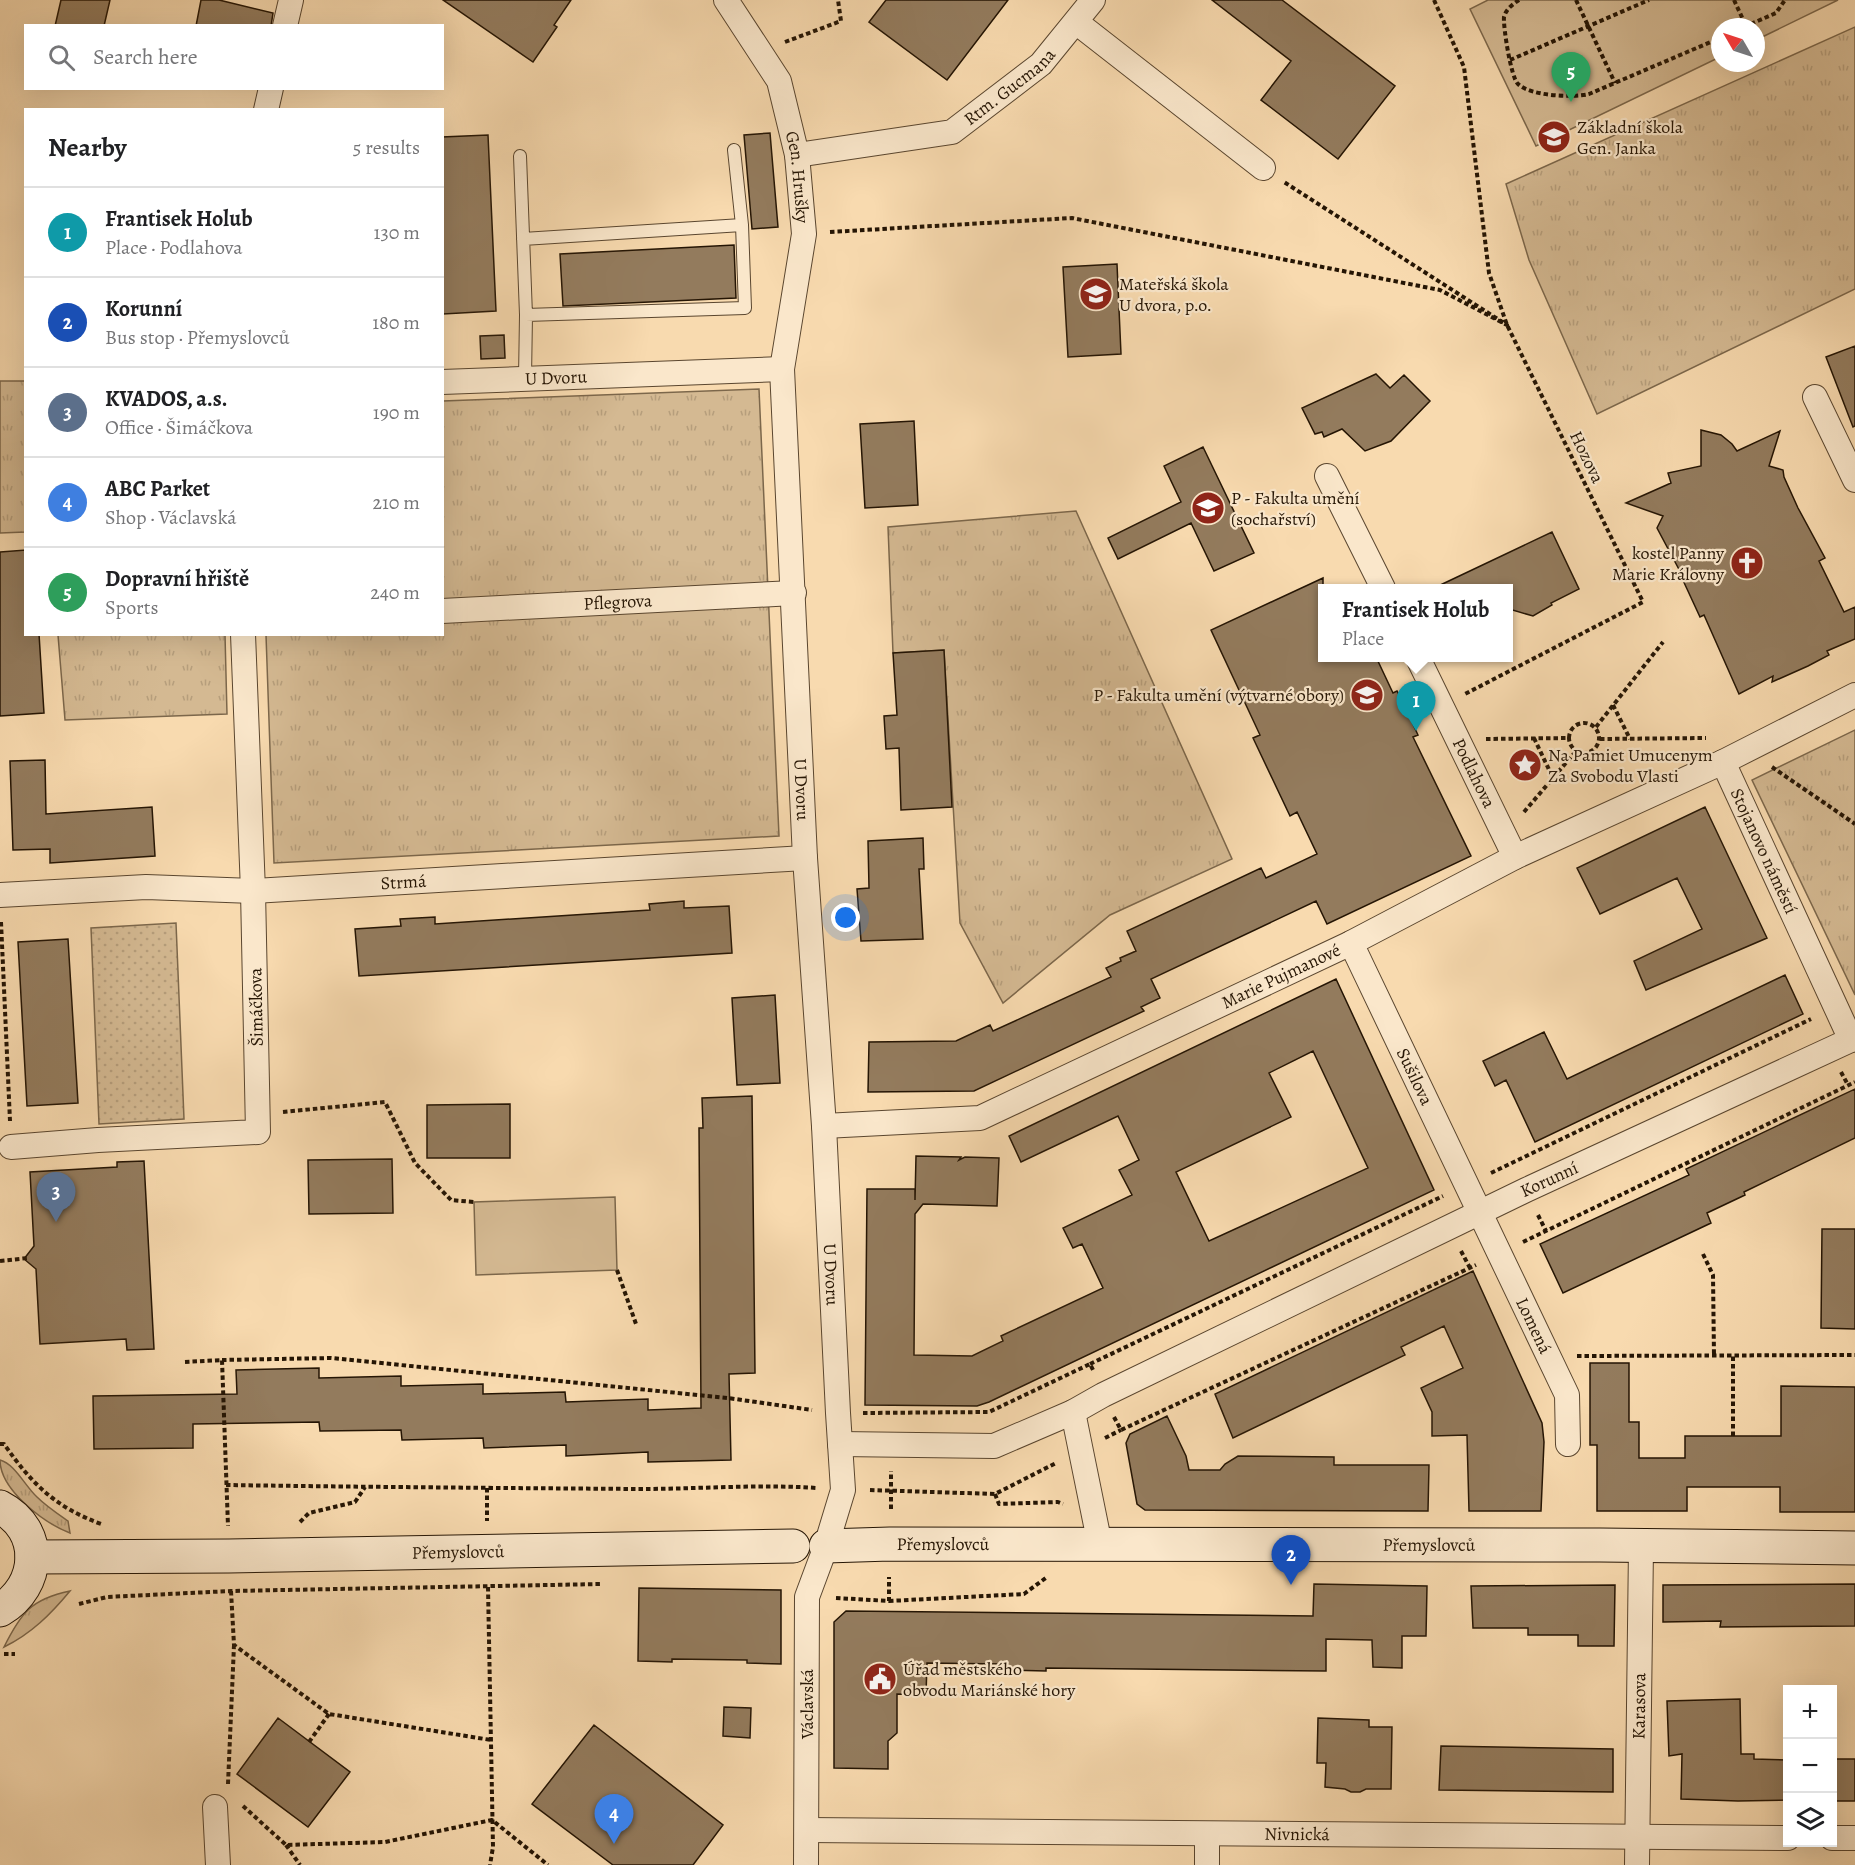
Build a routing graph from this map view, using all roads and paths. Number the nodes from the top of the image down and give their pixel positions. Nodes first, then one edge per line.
1 (291, 0) edge
2 (726, 0) edge
3 (838, 0) edge
4 (1093, 0) edge
5 (1434, 0) edge
6 (1520, 0) edge
7 (1576, 0) edge
8 (1649, 0) edge
9 (1734, 0) edge
10 (1785, 0) edge
11 (1741, 18) edge
12 (1765, 18) edge
13 (1076, 22) junction
14 (285, 24) edge
15 (1588, 26) junction
16 (1711, 42) edge
17 (759, 51) junction
18 (1510, 60) junction
19 (1615, 83) junction
20 (271, 90) edge
21 (266, 108) edge
22 (734, 150) dead end
23 (797, 155) junction
24 (520, 156) dead end
25 (1263, 168) joint
26 (742, 225) junction
27 (804, 234) junction
28 (523, 239) junction
29 (526, 315) junction
30 (1507, 325) junction
31 (782, 369) junction
32 (525, 378) junction
33 (444, 382) edge
34 (1815, 397) dead end
35 (1327, 476) dead end
36 (1855, 480) edge
37 (1381, 584) edge
38 (794, 593) junction
39 (444, 611) edge
40 (243, 636) edge
41 (1663, 642) dead end
42 (1420, 662) edge
43 (1855, 695) edge
44 (1613, 705) junction
45 (1442, 706) junction
46 (1596, 727) junction
47 (1534, 738) junction
48 (1569, 738) junction
49 (1710, 738) dead end
50 (1458, 739) junction
51 (1599, 739) junction
52 (1630, 739) junction
53 (1747, 749) junction
54 (1576, 751) junction
55 (1723, 762) junction
56 (1553, 778) junction
57 (1855, 824) edge
58 (1504, 834) junction
59 (1515, 857) junction
60 (805, 858) junction
61 (253, 891) junction
62 (0, 895) edge
63 (1, 920) edge
64 (1351, 943) junction
65 (1836, 1007) junction
66 (1853, 1039) edge
67 (258, 1114) junction
68 (824, 1126) junction
69 (11, 1147) joint
70 (1467, 1184) junction
71 (474, 1202) dead end
72 (1480, 1212) junction
73 (1704, 1254) dead end
74 (28, 1258) dead end
75 (0, 1261) edge
76 (617, 1270) dead end
77 (636, 1324) dead end
78 (1855, 1355) edge
79 (1550, 1356) junction
80 (1714, 1356) junction
81 (1733, 1356) junction
82 (222, 1360) junction
83 (185, 1362) dead end
84 (1090, 1364) dead end
85 (819, 1410) dead end
86 (1073, 1412) junction
87 (1121, 1430) dead end
88 (1733, 1436) dead end
89 (0, 1444) edge
90 (840, 1444) junction
91 (1568, 1444) dead end
92 (1080, 1450) junction
93 (226, 1485) junction
94 (365, 1487) junction
95 (487, 1488) junction
96 (843, 1490) junction
97 (995, 1494) junction
98 (0, 1507) edge
99 (78, 1515) dead end
100 (293, 1529) dead end
101 (228, 1531) dead end
102 (1098, 1531) junction
103 (488, 1538) junction
104 (793, 1546) joint
105 (826, 1546) junction
106 (1641, 1547) junction
107 (1855, 1548) edge
108 (32, 1557) junction
109 (889, 1577) dead end
110 (488, 1587) junction
111 (231, 1591) junction
112 (807, 1597) junction
113 (79, 1604) dead end
114 (0, 1610) edge
115 (234, 1645) junction
116 (4, 1654) dead end
117 (15, 1654) dead end
118 (329, 1714) junction
119 (491, 1740) junction
120 (309, 1742) dead end
121 (226, 1800) junction
122 (492, 1820) junction
123 (807, 1830) junction
124 (1207, 1834) junction
125 (1637, 1837) junction
126 (1783, 1838) edge
127 (1837, 1838) edge
128 (1855, 1838) edge
129 (286, 1845) junction
130 (218, 1865) edge
131 (300, 1865) edge
132 (490, 1865) edge
133 (548, 1865) edge
134 (806, 1865) edge
135 (1207, 1865) edge
136 (1637, 1865) edge

1 - 14 street
2 - 17 street, Gen. Hrušky
3 - 17 path
4 - 13 street, Rtm. Gucmana
5 - 30 path, Hozova
6 - 18 path
7 - 15 path
8 - 15 path
9 - 11 path
10 - 12 path
13 - 23 street, Rtm. Gucmana
13 - 25 street
15 - 18 path
15 - 19 path
16 - 19 path
17 - 23 street, Gen. Hrušky
18 - 19 path
20 - 21 street
22 - 26 lane
23 - 27 street, Gen. Hrušky
24 - 28 lane
25 - 30 path
26 - 28 lane
26 - 29 lane
27 - 30 path
27 - 31 street, Gen. Hrušky
28 - 29 lane
29 - 32 lane
30 - 45 path, Hozova
31 - 32 street, U Dvoru
31 - 38 street, U Dvoru
32 - 33 street, U Dvoru
34 - 36 street
35 - 37 street
38 - 39 street, Pflegrova
38 - 60 street, U Dvoru
40 - 61 street, Šimáčkova
41 - 44 path
42 - 45 street, Podlahova
43 - 53 street
44 - 46 path
44 - 52 path
45 - 50 street, Podlahova
46 - 48 path
46 - 51 path
47 - 48 path
47 - 50 path
47 - 56 path
48 - 54 path
49 - 52 path
50 - 58 street, Podlahova
51 - 52 path
51 - 54 path
53 - 55 street
53 - 57 path
54 - 56 path
55 - 59 street, Marie Pujmanové
55 - 65 street, Stojanovo náměstí
56 - 58 path
58 - 59 street, Podlahova
59 - 64 street, Marie Pujmanové
60 - 61 street, Strmá
60 - 68 street, U Dvoru
61 - 62 street, Strmá
61 - 67 street, Šimáčkova
63 - 69 path
64 - 68 street, Marie Pujmanové
64 - 70 street, Sušilova
65 - 66 street, Stojanovo náměstí
65 - 70 path
66 - 72 street, Korunní
67 - 69 street
67 - 71 path
68 - 90 street, U Dvoru
70 - 72 street, Sušilova
70 - 84 path
72 - 79 street, Lomená
72 - 86 street, Korunní
73 - 80 path
74 - 75 path
76 - 77 path
78 - 81 path
79 - 80 path
79 - 91 street, Lomená
80 - 81 path
81 - 88 path
82 - 83 path
82 - 85 path
82 - 93 path
86 - 90 street, Korunní
86 - 92 street
87 - 92 path
89 - 99 path
90 - 96 street, U Dvoru
92 - 97 path
92 - 102 street
93 - 94 path
93 - 101 path
94 - 95 path
94 - 100 path
95 - 96 path
95 - 103 path
96 - 97 path
96 - 105 street, U Dvoru
97 - 102 path
98 - 108 street
102 - 105 street, Přemyslovců
102 - 106 street, Přemyslovců
103 - 104 street, Přemyslovců
103 - 108 street, Přemyslovců
103 - 110 path
104 - 105 street, Přemyslovců
105 - 112 street, Václavská
106 - 107 street, Přemyslovců
106 - 125 street, Karasova
108 - 114 street
109 - 112 path
110 - 111 path
110 - 119 path
111 - 113 path
111 - 115 path
112 - 123 street, Václavská
115 - 118 path
115 - 121 path
116 - 117 path
118 - 119 path
118 - 120 path
119 - 122 path
121 - 129 path
121 - 130 street
122 - 129 path
122 - 132 path
122 - 133 path
123 - 124 street, Nivnická
123 - 134 street, Václavská
124 - 125 street, Nivnická
124 - 135 street
125 - 126 street, Nivnická
125 - 136 street, Karasova
127 - 128 street
129 - 131 path

